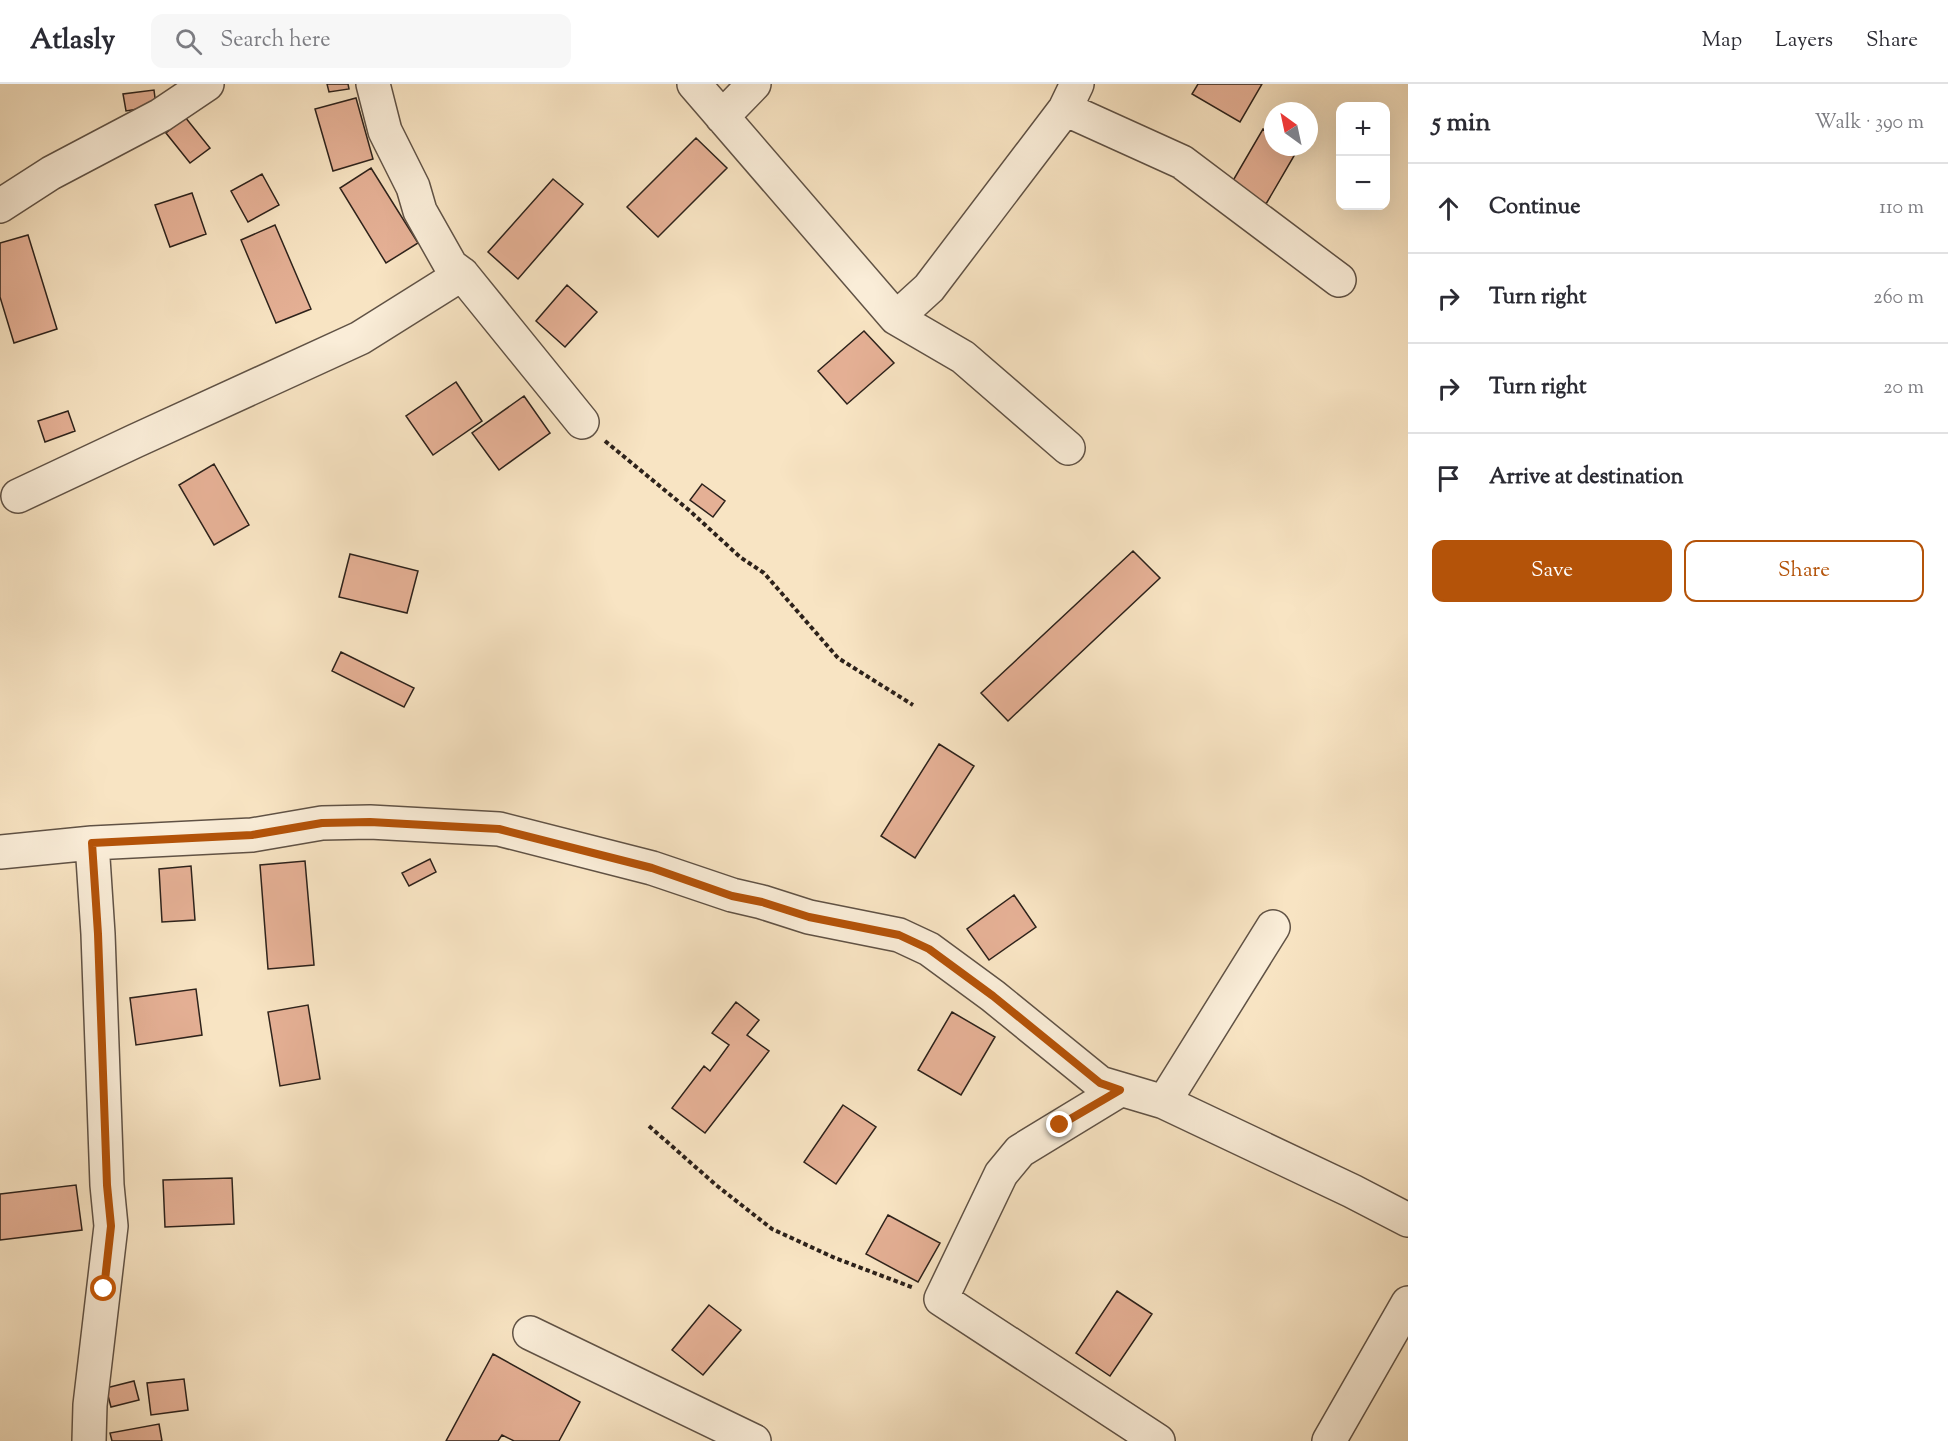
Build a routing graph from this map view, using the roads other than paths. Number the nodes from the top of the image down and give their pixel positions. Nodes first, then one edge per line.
1 (207, 84) edge
2 (373, 84) edge
3 (694, 84) edge
4 (754, 84) edge
5 (1071, 97) edge
6 (722, 117) junction
7 (0, 206) edge
8 (462, 274) junction
9 (1339, 280) dead end
10 (896, 318) junction
11 (582, 422) road end
12 (1068, 448) dead end
13 (18, 496) dead end
14 (92, 843) junction
15 (0, 852) edge
16 (1273, 927) dead end
17 (1120, 1090) junction
18 (1164, 1102) junction
19 (1408, 1220) edge
20 (1408, 1303) edge
21 (530, 1333) dead end
22 (89, 1441) edge
23 (754, 1441) edge
24 (1158, 1441) edge
25 (1329, 1441) edge

1 - 7 street
2 - 8 street
3 - 6 street
4 - 6 street
5 - 9 street
5 - 10 street
6 - 10 street
8 - 11 street
8 - 13 street
10 - 12 street
14 - 15 street
14 - 17 street
14 - 22 street
16 - 18 street
17 - 18 street
17 - 24 street
18 - 19 street
20 - 25 street
21 - 23 street

